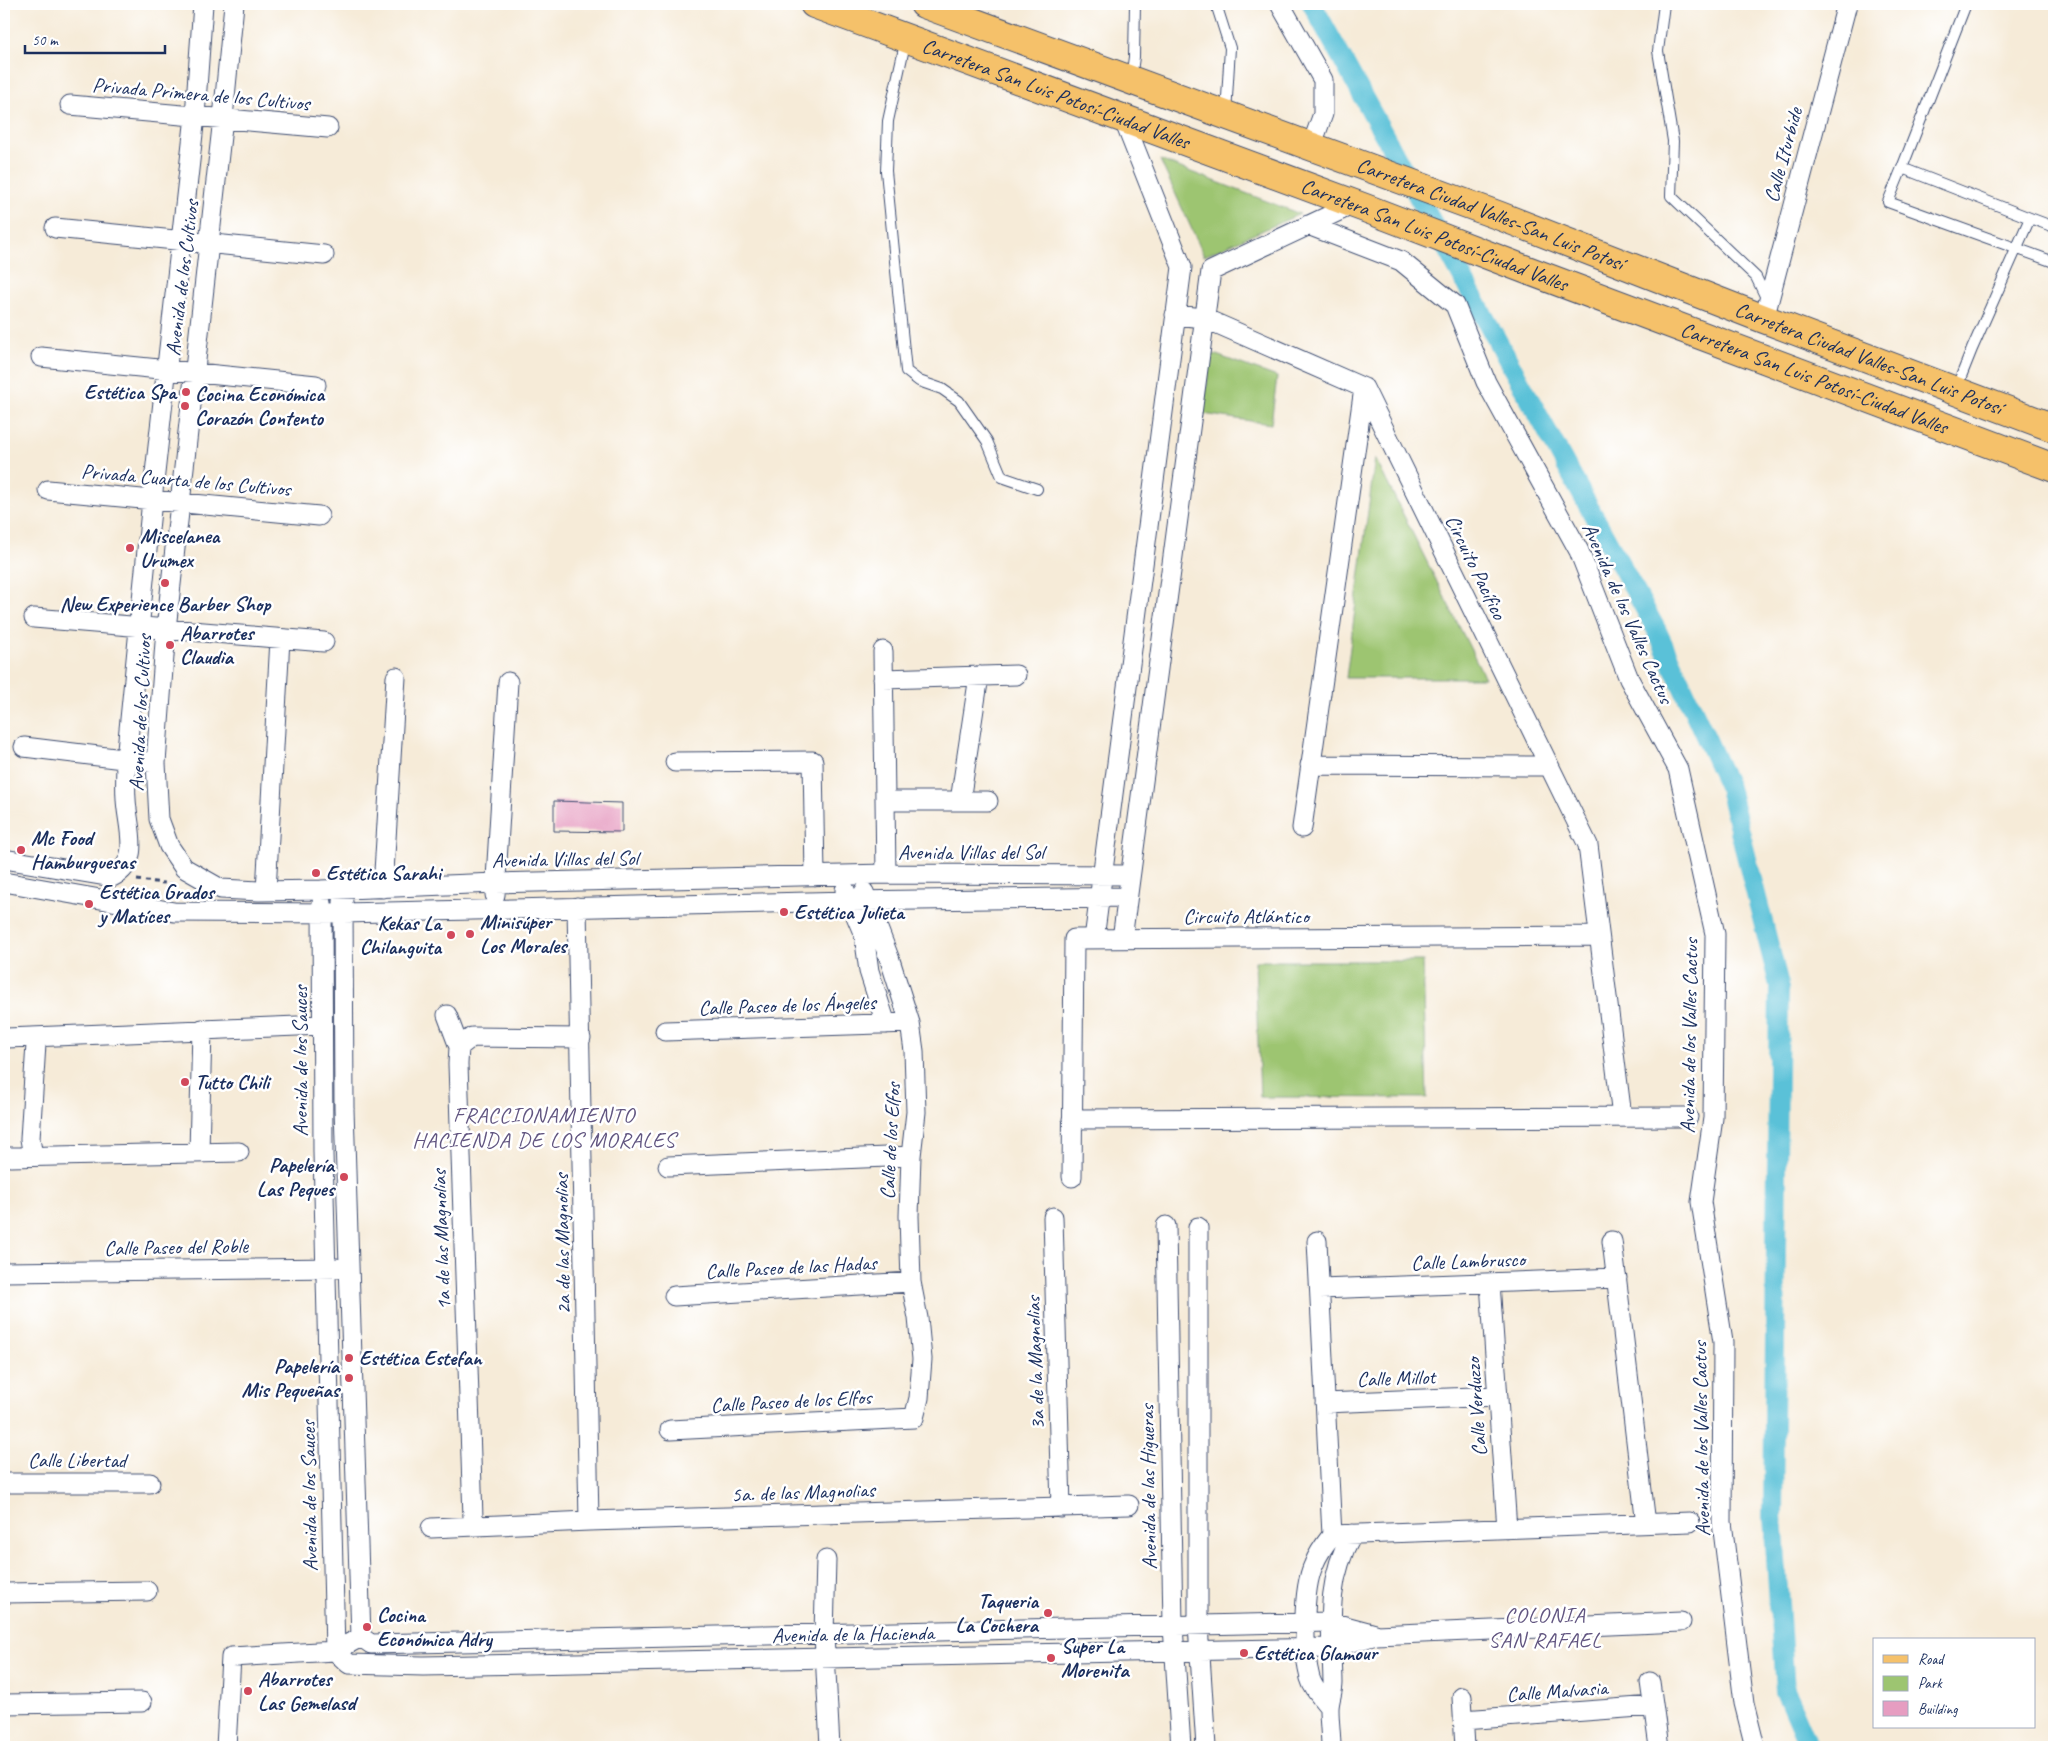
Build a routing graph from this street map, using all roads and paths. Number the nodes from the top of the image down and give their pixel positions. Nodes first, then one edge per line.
1 (203, 4) edge
2 (234, 4) edge
3 (814, 4) edge
4 (1135, 4) edge
5 (1216, 4) edge
6 (1280, 4) edge
7 (1664, 4) edge
8 (1847, 4) edge
9 (1966, 4) edge
10 (935, 6) edge
11 (906, 38) junction
12 (1131, 80) junction
13 (70, 105) dead end
14 (1226, 115) junction
15 (195, 116) junction
16 (223, 118) junction
17 (1123, 118) junction
18 (328, 128) dead end
19 (1311, 146) junction
20 (1902, 168) junction
21 (1360, 206) junction
22 (2030, 218) junction
23 (1308, 225) junction
24 (2054, 227) edge
25 (55, 228) dead end
26 (181, 240) junction
27 (208, 243) junction
28 (2016, 248) junction
29 (324, 255) dead end
30 (2054, 262) edge
31 (1182, 267) junction
32 (1211, 271) junction
33 (1766, 310) junction
34 (1176, 315) junction
35 (1204, 318) junction
36 (41, 358) dead end
37 (167, 370) junction
38 (194, 373) junction
39 (316, 385) dead end
40 (1364, 388) junction
41 (1955, 390) junction
42 (2054, 428) edge
43 (2054, 468) edge
44 (1036, 489) dead end
45 (48, 490) dead end
46 (152, 500) junction
47 (179, 502) junction
48 (319, 516) dead end
49 (1145, 548) junction
50 (1173, 552) junction
51 (34, 618) dead end
52 (139, 627) junction
53 (166, 629) junction
54 (280, 639) junction
55 (324, 642) dead end
56 (883, 651) dead end
57 (1016, 675) dead end
58 (979, 676) junction
59 (396, 677) dead end
60 (883, 679) junction
61 (508, 682) dead end
62 (24, 747) dead end
63 (126, 759) junction
64 (675, 762) dead end
65 (156, 763) junction
66 (1310, 765) junction
67 (1547, 766) junction
68 (885, 801) junction
69 (960, 801) junction
70 (988, 801) dead end
71 (1302, 828) dead end
72 (4, 859) edge
73 (886, 874) junction
74 (839, 875) junction
75 (858, 875) junction
76 (1101, 875) junction
77 (1130, 875) junction
78 (815, 876) junction
79 (112, 877) junction
80 (4, 882) edge
81 (496, 883) junction
82 (176, 884) dead end
83 (383, 888) junction
84 (221, 889) joint
85 (342, 889) junction
86 (321, 890) junction
87 (266, 891) junction
88 (1127, 897) junction
89 (1098, 898) junction
90 (858, 901) junction
91 (117, 903) junction
92 (577, 907) junction
93 (494, 909) junction
94 (322, 913) junction
95 (342, 913) junction
96 (1598, 936) junction
97 (1094, 939) junction
98 (1122, 939) junction
99 (447, 1016) dead end
100 (910, 1023) junction
101 (886, 1024) junction
102 (322, 1025) junction
103 (202, 1029) junction
104 (665, 1031) dead end
105 (40, 1037) junction
106 (6, 1038) dead end
107 (581, 1038) junction
108 (460, 1046) junction
109 (1622, 1117) junction
110 (1688, 1117) dead end
111 (1072, 1119) junction
112 (239, 1152) dead end
113 (199, 1153) junction
114 (34, 1156) junction
115 (911, 1156) junction
116 (10, 1157) dead end
117 (668, 1166) dead end
118 (1072, 1177) dead end
119 (1053, 1217) dead end
120 (1166, 1226) dead end
121 (1198, 1227) dead end
122 (1317, 1241) dead end
123 (1612, 1241) dead end
124 (325, 1268) junction
125 (350, 1268) junction
126 (4, 1272) edge
127 (1617, 1278) junction
128 (911, 1282) junction
129 (1490, 1283) junction
130 (1320, 1288) junction
131 (674, 1296) dead end
132 (1198, 1359) junction
133 (1168, 1361) junction
134 (1498, 1396) junction
135 (1325, 1403) junction
136 (914, 1418) joint
137 (670, 1430) dead end
138 (4, 1483) edge
139 (150, 1483) dead end
140 (1129, 1505) dead end
141 (1061, 1508) junction
142 (588, 1521) junction
143 (1690, 1522) dead end
144 (1646, 1524) junction
145 (478, 1525) junction
146 (430, 1528) dead end
147 (1507, 1529) junction
148 (1352, 1534) junction
149 (1332, 1535) junction
150 (826, 1560) dead end
151 (147, 1591) dead end
152 (4, 1593) edge
153 (1330, 1622) junction
154 (1681, 1622) dead end
155 (1306, 1623) junction
156 (1198, 1625) junction
157 (1172, 1626) junction
158 (824, 1634) junction
159 (1376, 1635) junction
160 (361, 1637) junction
161 (1306, 1648) junction
162 (1331, 1648) junction
163 (1174, 1650) junction
164 (1200, 1650) junction
165 (335, 1651) junction
166 (825, 1657) junction
167 (1650, 1682) dead end
168 (1462, 1697) dead end
169 (142, 1702) dead end
170 (4, 1704) edge
171 (1653, 1706) junction
172 (1329, 1707) junction
173 (1463, 1720) junction
174 (226, 1747) edge
175 (830, 1747) edge
176 (1181, 1747) edge
177 (1206, 1747) edge
178 (1331, 1747) edge
179 (1465, 1747) edge
180 (1658, 1747) edge
181 (1755, 1747) edge

1 - 15 street, Avenida de los Cultivos
2 - 16 street, Avenida de los Cultivos
3 - 11 main road, Carretera San Luis Potosí-Ciudad Valles
4 - 12 lane
5 - 14 lane
6 - 19 street
7 - 33 lane
8 - 33 street, Calle Iturbide
9 - 20 lane
10 - 12 main road, Carretera Ciudad Valles-San Luis Potosí
11 - 17 main road, Carretera San Luis Potosí-Ciudad Valles
11 - 44 lane
12 - 14 main road, Carretera Ciudad Valles-San Luis Potosí
13 - 15 street, Privada Primera de los Cultivos
14 - 19 main road, Carretera Ciudad Valles-San Luis Potosí
15 - 16 street, Privada Primera de los Cultivos
15 - 26 street, Avenida de los Cultivos
16 - 18 street, Privada Primera de los Cultivos
16 - 27 street, Avenida de los Cultivos
17 - 21 main road, Carretera San Luis Potosí-Ciudad Valles
17 - 31 street
19 - 33 main road, Carretera Ciudad Valles-San Luis Potosí
20 - 22 lane
20 - 28 lane
21 - 23 street
21 - 43 main road, Carretera San Luis Potosí-Ciudad Valles
22 - 24 lane
22 - 28 lane
23 - 32 street
23 - 181 street, Avenida de los Valles Cactus
25 - 26 street
26 - 27 street
26 - 37 street, Avenida de los Cultivos
27 - 29 street
27 - 38 street, Avenida de los Cultivos
28 - 30 lane
28 - 41 lane
31 - 32 street
31 - 34 street
32 - 35 street
33 - 41 main road, Carretera Ciudad Valles-San Luis Potosí
34 - 35 street
34 - 49 street
35 - 40 street
35 - 50 street
36 - 37 street
37 - 38 street
37 - 46 street, Avenida de los Cultivos
38 - 39 street
38 - 47 street, Avenida de los Cultivos
40 - 66 street
40 - 67 street, Circuito Pacífico
41 - 42 main road, Carretera Ciudad Valles-San Luis Potosí
45 - 46 street, Privada Cuarta de los Cultivos
46 - 47 street, Privada Cuarta de los Cultivos
46 - 52 street, Avenida de los Cultivos
47 - 48 street, Privada Cuarta de los Cultivos
47 - 53 street, Avenida de los Cultivos
49 - 50 street
49 - 76 street
50 - 77 street
51 - 52 street
52 - 53 street
52 - 63 street, Avenida de los Cultivos
53 - 54 street
53 - 65 street, Avenida de los Cultivos
54 - 55 street
54 - 87 street
56 - 60 street
57 - 58 street
58 - 60 street
58 - 69 street
59 - 83 street
60 - 68 street
61 - 81 street
62 - 63 street
63 - 65 street
63 - 79 street, Avenida de los Cultivos
64 - 78 street
65 - 84 street, Avenida de los Cultivos
66 - 67 street
66 - 71 street
67 - 96 street, Circuito Pacífico
68 - 69 street
68 - 73 street
69 - 70 street
72 - 79 street
73 - 75 street, Avenida Villas del Sol
73 - 76 street, Avenida Villas del Sol
74 - 75 street, Avenida Villas del Sol
74 - 78 street, Avenida Villas del Sol
74 - 90 street, Calle de los Elfos
75 - 90 street, Calle de los Elfos
76 - 77 street, Avenida Villas del Sol
76 - 89 street
77 - 88 street
78 - 81 street, Avenida Villas del Sol
79 - 82 path
79 - 91 street
80 - 91 street
81 - 83 street, Avenida Villas del Sol
81 - 93 street
83 - 85 street, Avenida Villas del Sol
84 - 87 street, Avenida Villas del Sol
85 - 86 street, Avenida Villas del Sol
85 - 95 street, Avenida de los Sauces
86 - 87 street, Avenida Villas del Sol
86 - 94 street, Avenida de los Sauces
88 - 89 street
88 - 98 street
89 - 90 street
89 - 97 street
90 - 92 street
90 - 100 street, Calle de los Elfos
90 - 101 street, Calle de los Elfos
91 - 94 street
92 - 93 street
92 - 107 street, 2a de las Magnolias
93 - 95 street
94 - 95 street
94 - 102 street, Avenida de los Sauces
95 - 125 street, Avenida de los Sauces
96 - 98 street, Circuito Atlántico
96 - 109 street
97 - 98 street, Circuito Atlántico
97 - 111 street, Circuito Atlántico
99 - 108 street
100 - 101 street, Calle Paseo de los Ángeles
100 - 115 street, Calle de los Elfos
101 - 104 street, Calle Paseo de los Ángeles
102 - 103 street
102 - 124 street, Avenida de los Sauces
103 - 105 street
103 - 113 street
105 - 106 street
105 - 114 street
107 - 108 street
107 - 142 street, 2a de las Magnolias
108 - 145 street, 1a de las Magnolias
109 - 110 street
109 - 111 street
111 - 118 street, Circuito Atlántico
112 - 113 street
113 - 114 street
114 - 116 street
115 - 117 street
115 - 128 street, Calle de los Elfos
119 - 141 street, 3a de la Magnolias
120 - 133 street, Avenida de las Higueras
121 - 132 street
122 - 130 street
123 - 127 street
124 - 125 street, Calle Paseo del Roble
124 - 126 street, Calle Paseo del Roble
124 - 165 street, Avenida de los Sauces
125 - 160 street, Avenida de los Sauces
127 - 129 street, Calle Lambrusco
127 - 144 street
128 - 131 street, Calle Paseo de las Hadas
128 - 136 street, Calle de los Elfos
129 - 130 street, Calle Lambrusco
129 - 134 street, Calle Verduzzo
130 - 135 street
132 - 133 street
132 - 156 street
133 - 157 street, Avenida de las Higueras
134 - 135 street, Calle Millot
134 - 147 street, Calle Verduzzo
135 - 149 street
136 - 137 street, Calle Paseo de los Elfos
138 - 139 street, Calle Libertad
140 - 141 street, 5a. de las Magnolias
141 - 142 street, 5a. de las Magnolias
142 - 145 street, 5a. de las Magnolias
143 - 144 street
144 - 147 street
145 - 146 street, 5a. de las Magnolias
147 - 148 street
148 - 149 street
148 - 153 street
149 - 155 street
150 - 158 street
151 - 152 street
153 - 155 street, Avenida de la Hacienda
153 - 159 street, Avenida de la Hacienda
153 - 162 street
154 - 159 street, Avenida de la Hacienda
155 - 156 street, Avenida de la Hacienda
155 - 161 street
156 - 157 street, Avenida de la Hacienda
156 - 164 street
157 - 158 street, Avenida de la Hacienda
157 - 163 street, Avenida de las Higueras
158 - 160 street, Avenida de la Hacienda
158 - 166 street
159 - 162 street, Avenida de la Hacienda
160 - 165 street
161 - 162 street, Avenida de la Hacienda
161 - 164 street, Avenida de la Hacienda
161 - 172 street
162 - 172 street
163 - 164 street, Avenida de la Hacienda
163 - 166 street, Avenida de la Hacienda
163 - 176 street, Avenida de las Higueras
164 - 177 street
165 - 166 street, Avenida de la Hacienda
165 - 174 street
166 - 175 street
167 - 171 street
168 - 173 street
169 - 170 street
171 - 173 street, Calle Malvasia
171 - 180 street
172 - 178 street
173 - 179 street

